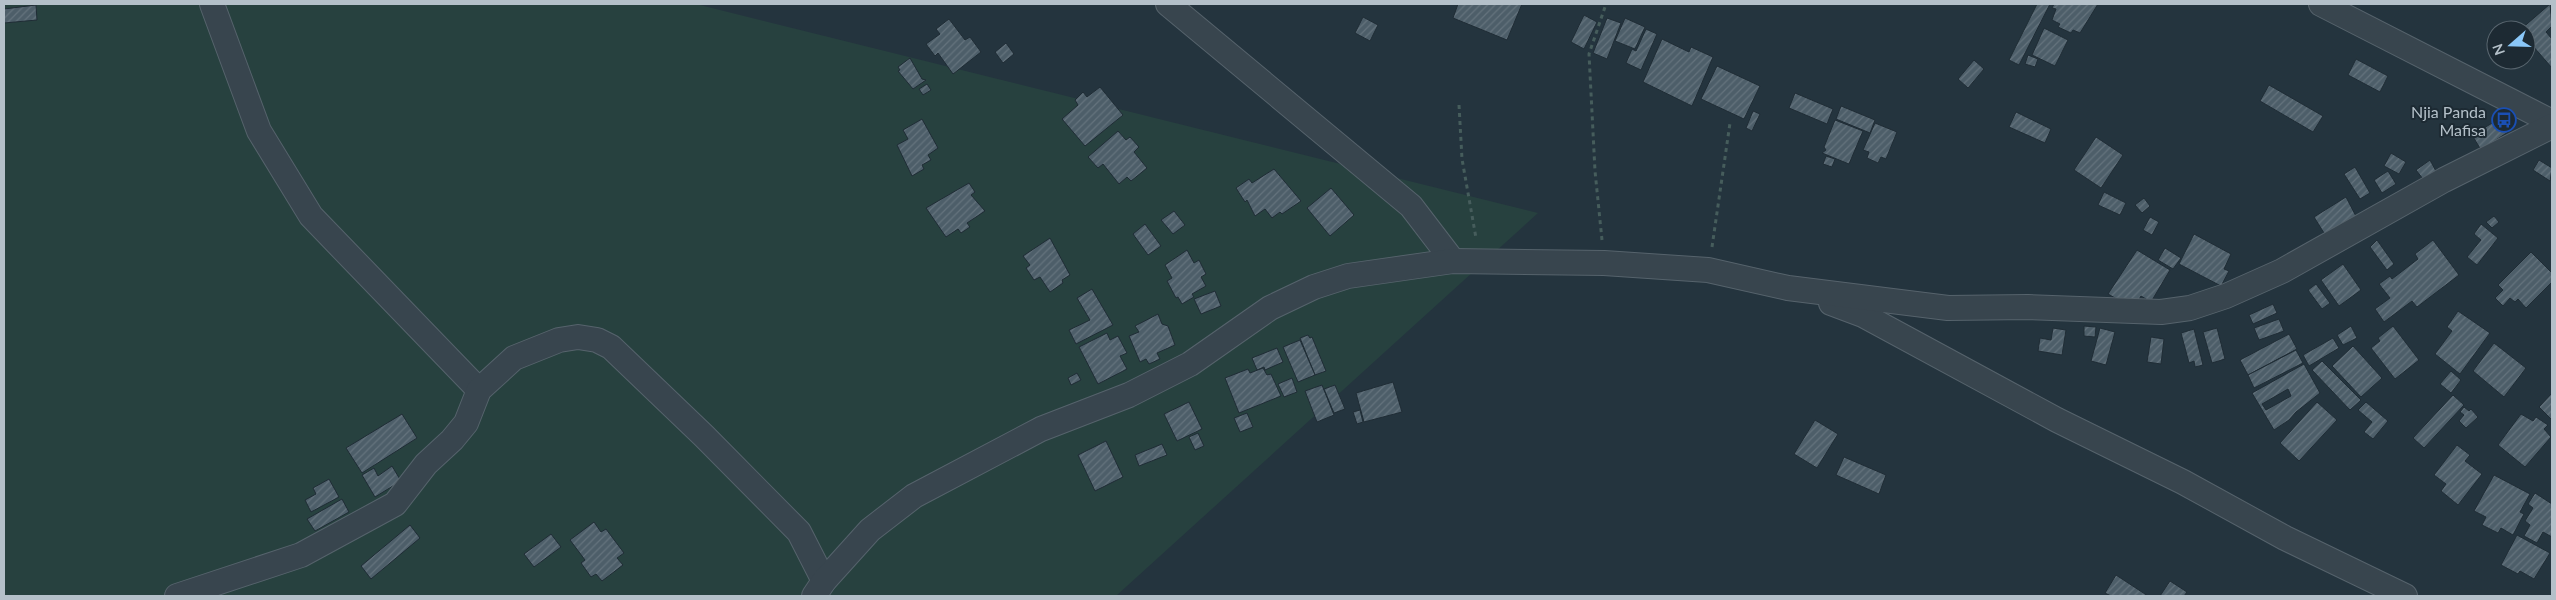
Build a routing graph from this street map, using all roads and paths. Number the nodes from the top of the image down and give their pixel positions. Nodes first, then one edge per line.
1 (212, 4) edge
2 (1168, 4) edge
3 (1606, 4) edge
4 (2321, 4) edge
5 (1459, 105) dead end
6 (2552, 122) edge
7 (1730, 123) dead end
8 (2552, 126) edge
9 (1453, 261) junction
10 (1480, 261) junction
11 (1604, 263) junction
12 (1708, 270) junction
13 (1788, 288) junction
14 (479, 390) junction
15 (819, 589) edge
16 (177, 596) edge
17 (2406, 596) edge

1 - 14 street
2 - 9 street
3 - 11 path
4 - 6 street
5 - 10 path
7 - 12 path
8 - 13 street
9 - 10 street
9 - 15 street
10 - 11 street
11 - 12 street
12 - 13 street
13 - 17 street
14 - 15 street
14 - 16 street

